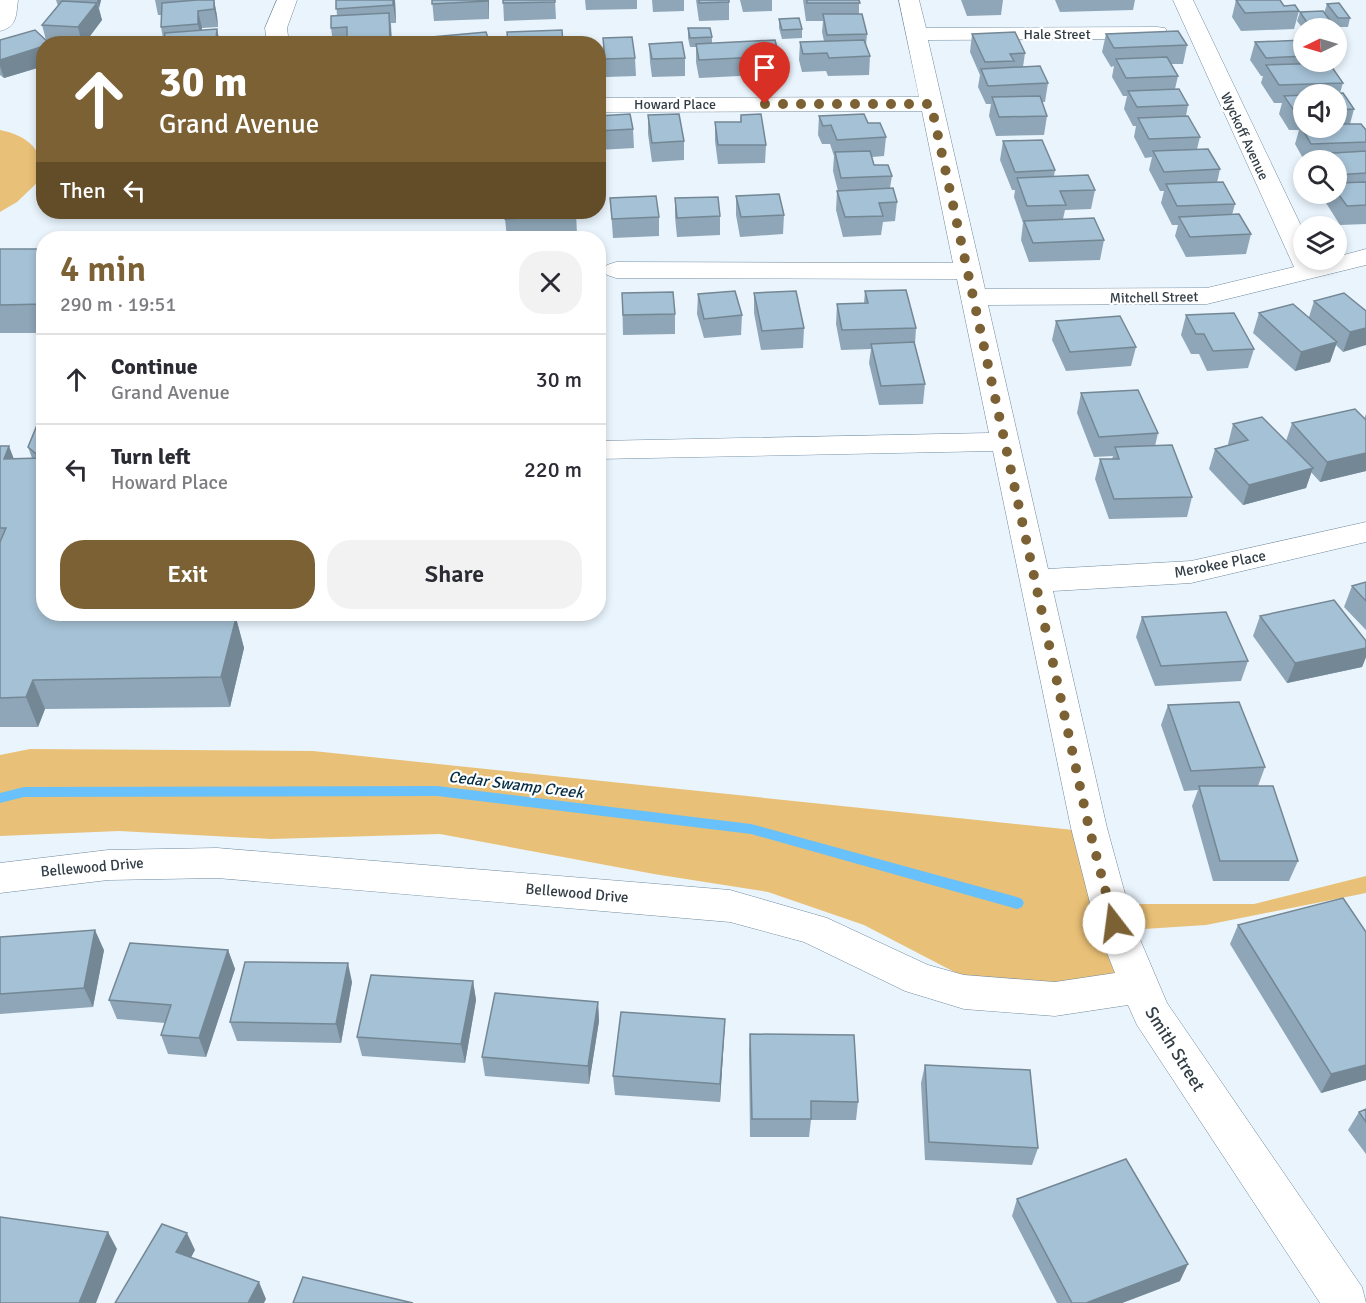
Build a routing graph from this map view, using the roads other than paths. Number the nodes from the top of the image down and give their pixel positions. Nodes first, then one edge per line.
1 (8, 0) edge
2 (287, 0) edge
3 (909, 0) edge
4 (1183, 0) edge
5 (0, 25) edge
6 (1197, 33) junction
7 (916, 34) junction
8 (277, 36) edge
9 (931, 104) junction
10 (606, 105) edge
11 (1366, 257) edge
12 (616, 270) dead end
13 (1309, 271) junction
14 (971, 284) junction
15 (1006, 442) junction
16 (606, 450) edge
17 (1366, 532) edge
18 (1036, 581) junction
19 (0, 878) edge
20 (1138, 986) junction
21 (1346, 1303) edge

1 - 5 street
2 - 8 street
3 - 7 street, Smith Street
4 - 6 street, Wyckoff Avenue
6 - 7 street, Hale Street
6 - 13 street, Wyckoff Avenue
7 - 9 street, Smith Street
9 - 10 street, Howard Place
9 - 14 street, Smith Street
11 - 13 street, Mitchell Street
12 - 14 street, Mitchell Street
13 - 14 street, Mitchell Street
14 - 15 street, Smith Street
15 - 16 street
15 - 18 street, Smith Street
17 - 18 street, Merokee Place
18 - 20 street, Smith Street
19 - 20 street, Bellewood Drive
20 - 21 street, Smith Street

